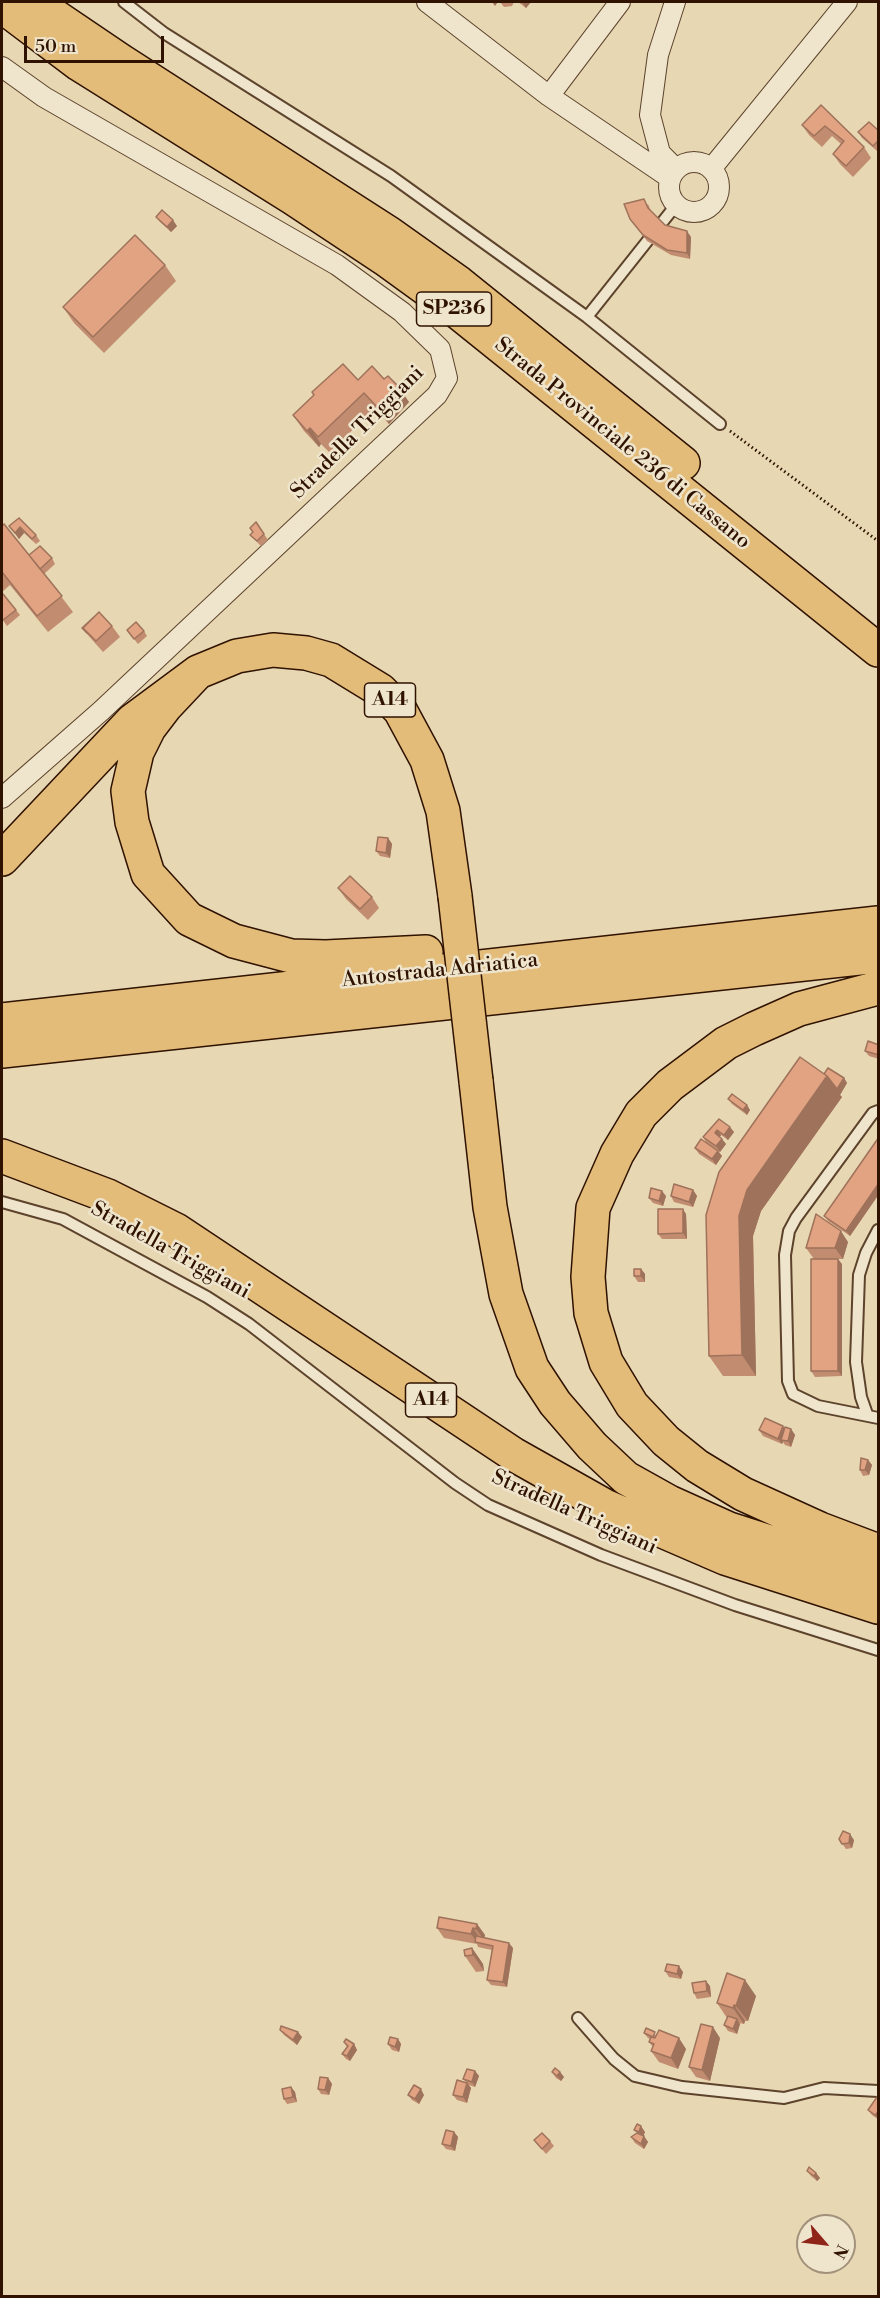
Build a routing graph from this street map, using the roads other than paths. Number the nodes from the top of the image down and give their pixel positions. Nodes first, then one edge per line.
1 (34, 2) edge
2 (124, 2) edge
3 (427, 2) edge
4 (621, 2) edge
5 (675, 2) edge
6 (847, 2) edge
7 (2, 6) edge
8 (2, 67) edge
9 (549, 96) junction
10 (711, 169) junction
11 (673, 174) junction
12 (676, 205) junction
13 (586, 317) junction
14 (720, 424) road end
15 (879, 621) edge
16 (879, 650) edge
17 (198, 672) junction
18 (2, 798) edge
19 (2, 859) edge
20 (879, 923) edge
21 (766, 935) junction
22 (879, 956) edge
23 (879, 988) edge
24 (2, 1020) edge
25 (2, 1051) edge
26 (879, 1111) edge
27 (2, 1156) edge
28 (2, 1202) edge
29 (879, 1230) edge
30 (867, 1414) junction
31 (879, 1418) edge
32 (879, 1551) edge
33 (879, 1577) edge
34 (879, 1607) edge
35 (879, 1650) edge
36 (578, 2018) dead end
37 (879, 2091) edge

1 - 15 highway, Strada Provinciale 236 di Cassano / SP236
2 - 13 lane
3 - 9 street
4 - 9 street
5 - 11 street
6 - 10 street
7 - 16 highway, Strada Provinciale 236 di Cassano / SP236
8 - 18 street, Stradella Triggiani
9 - 11 street
10 - 11 street
10 - 12 street
11 - 12 street
12 - 13 lane
13 - 14 lane
17 - 19 highway, A14
17 - 21 highway, A14
17 - 33 highway, A14, bridge
20 - 21 highway, Autostrada Adriatica / A14
21 - 24 highway, Autostrada Adriatica / A14
22 - 25 highway, Autostrada Adriatica
23 - 32 highway
26 - 30 lane
27 - 34 highway, A14
28 - 35 lane, Stradella Triggiani
29 - 30 lane
30 - 31 lane
36 - 37 lane

